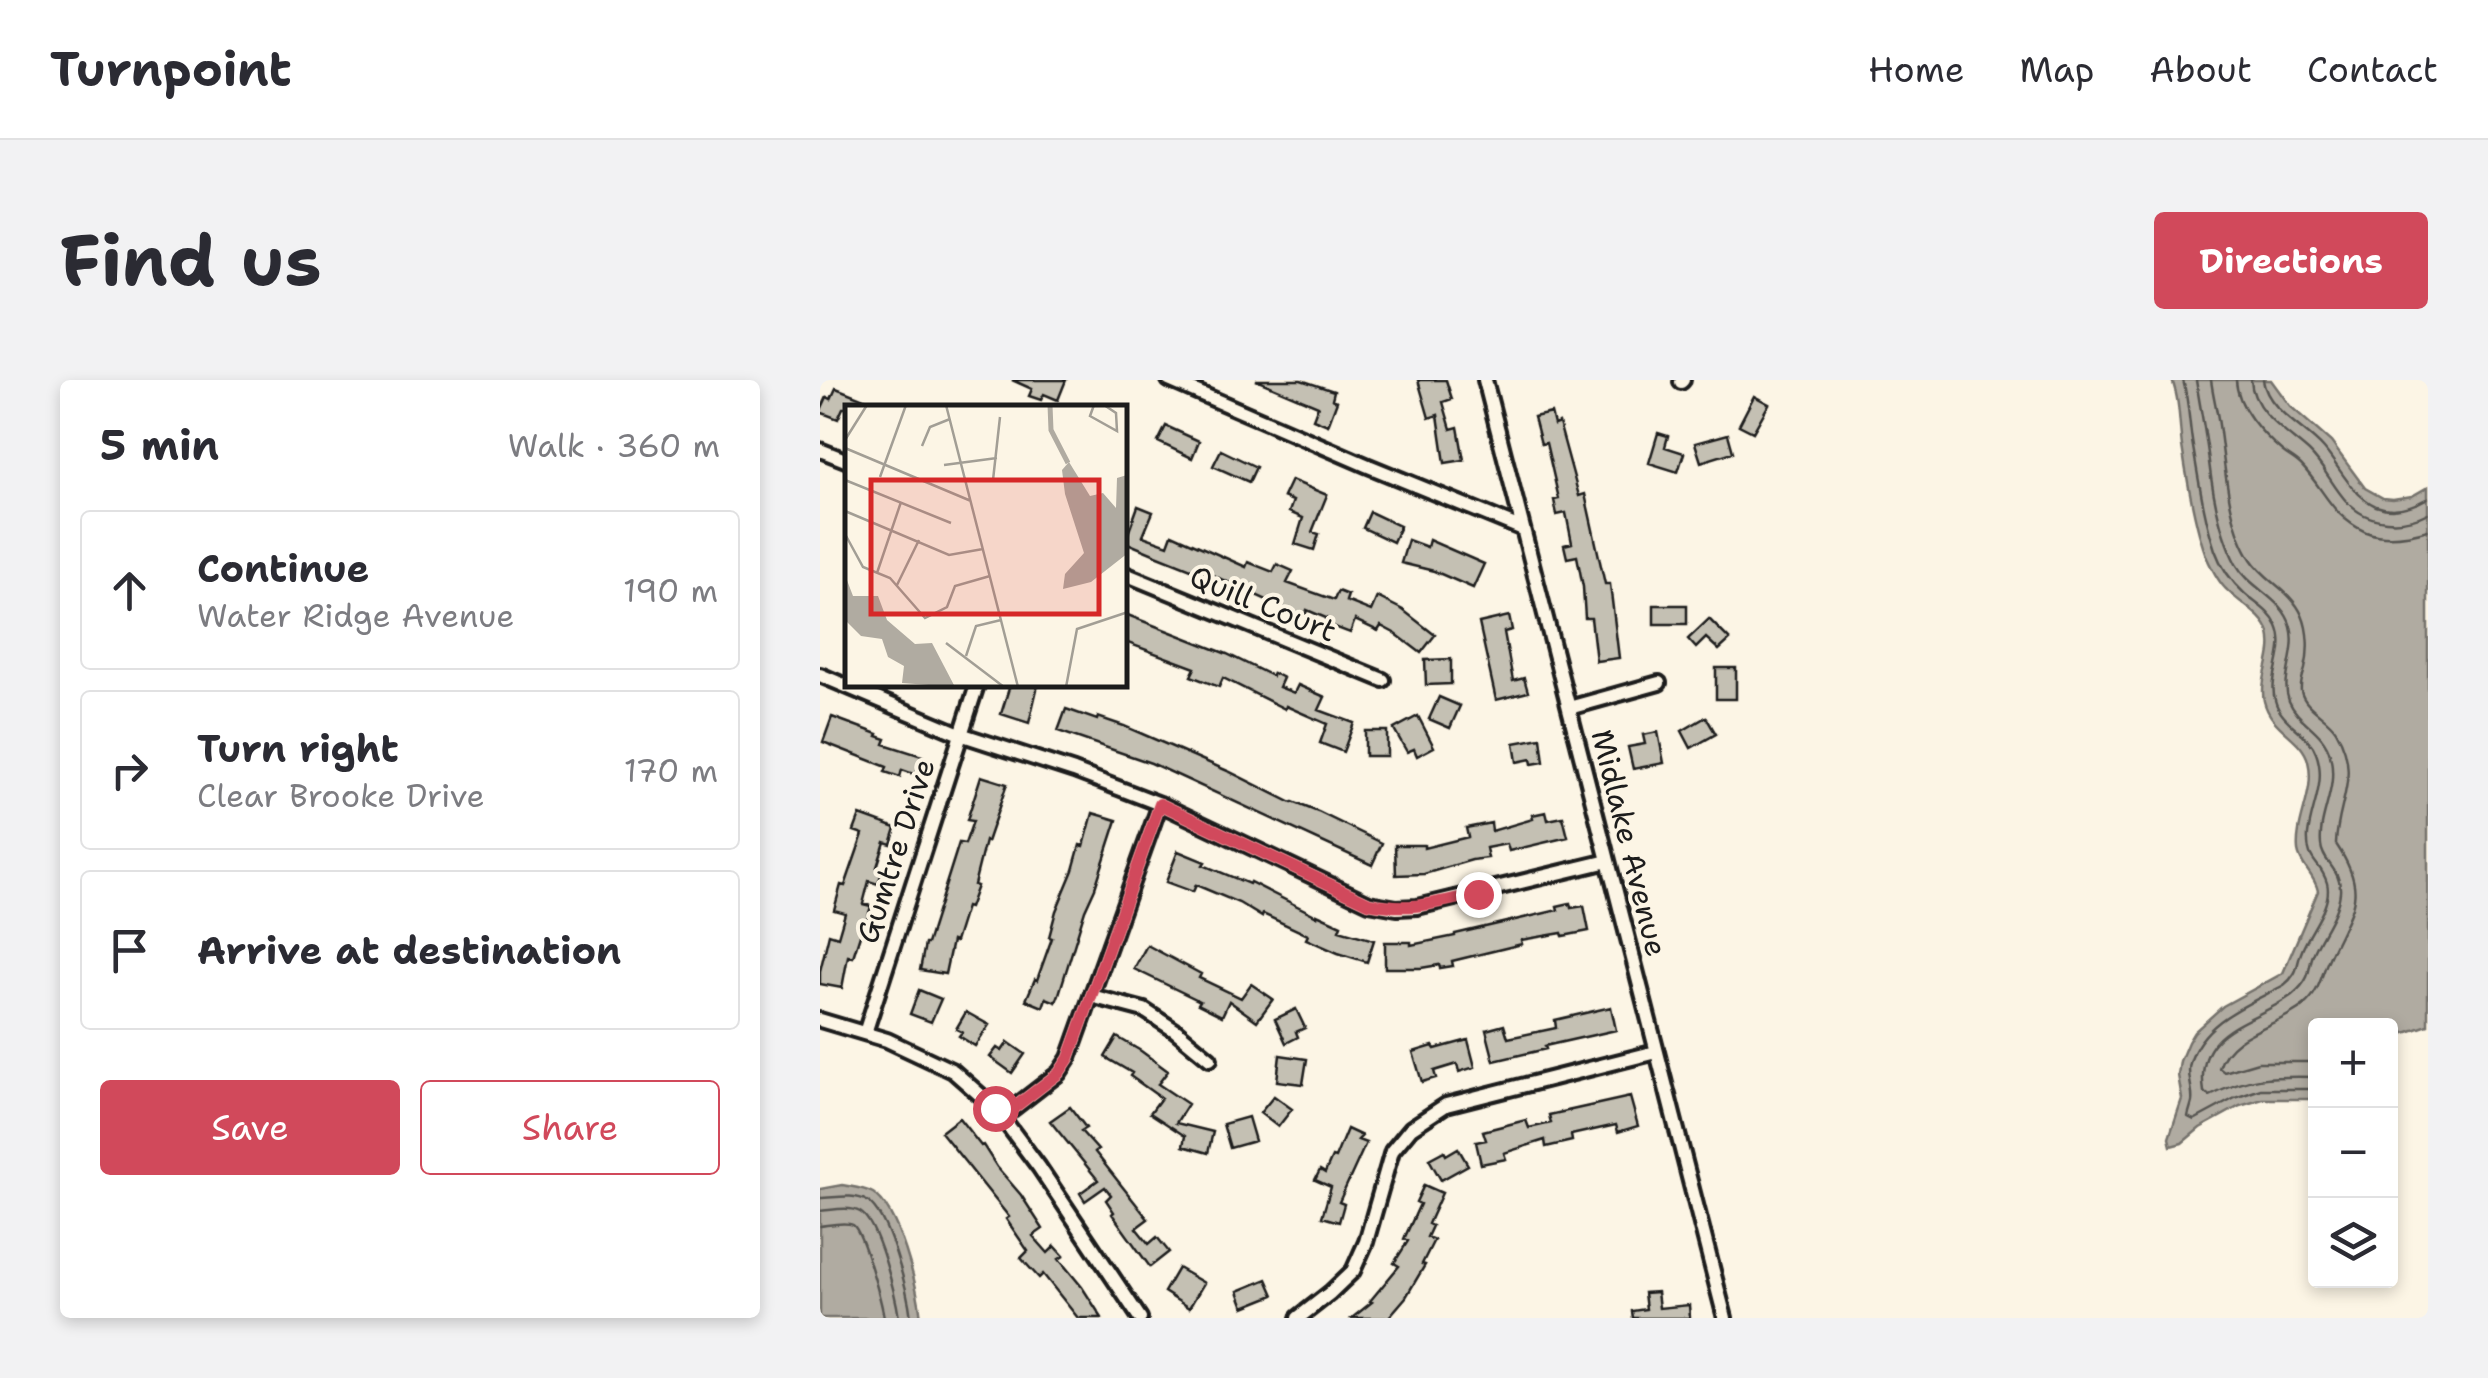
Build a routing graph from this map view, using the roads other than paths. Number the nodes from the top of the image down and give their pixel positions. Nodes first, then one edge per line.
1 (1170, 380) edge
2 (1485, 380) edge
3 (820, 450) edge
4 (845, 460) edge
5 (1523, 529) junction
6 (1128, 575) edge
7 (820, 675) edge
8 (1382, 680) dead end
9 (1659, 683) dead end
10 (845, 686) edge
11 (851, 688) edge
12 (976, 688) edge
13 (1569, 708) junction
14 (960, 734) junction
15 (1160, 804) junction
16 (1608, 861) junction
17 (1091, 996) junction
18 (820, 1020) edge
19 (864, 1033) junction
20 (1656, 1052) junction
21 (1210, 1059) dead end
22 (1002, 1117) junction
23 (1140, 1318) edge
24 (1298, 1318) edge
25 (1724, 1318) edge

1 - 5 street
2 - 5 street, Midlake Avenue
3 - 4 street
5 - 13 street, Midlake Avenue
6 - 8 street, Quill Court
7 - 10 street
9 - 13 street
11 - 14 street
12 - 14 street, Gumtre Drive
13 - 16 street, Midlake Avenue
14 - 15 street
14 - 19 street, Gumtre Drive
15 - 16 street
15 - 17 street
16 - 20 street, Midlake Avenue
17 - 21 street
17 - 22 street
18 - 19 street
19 - 22 street
20 - 24 street
20 - 25 street, Midlake Avenue
22 - 23 street

